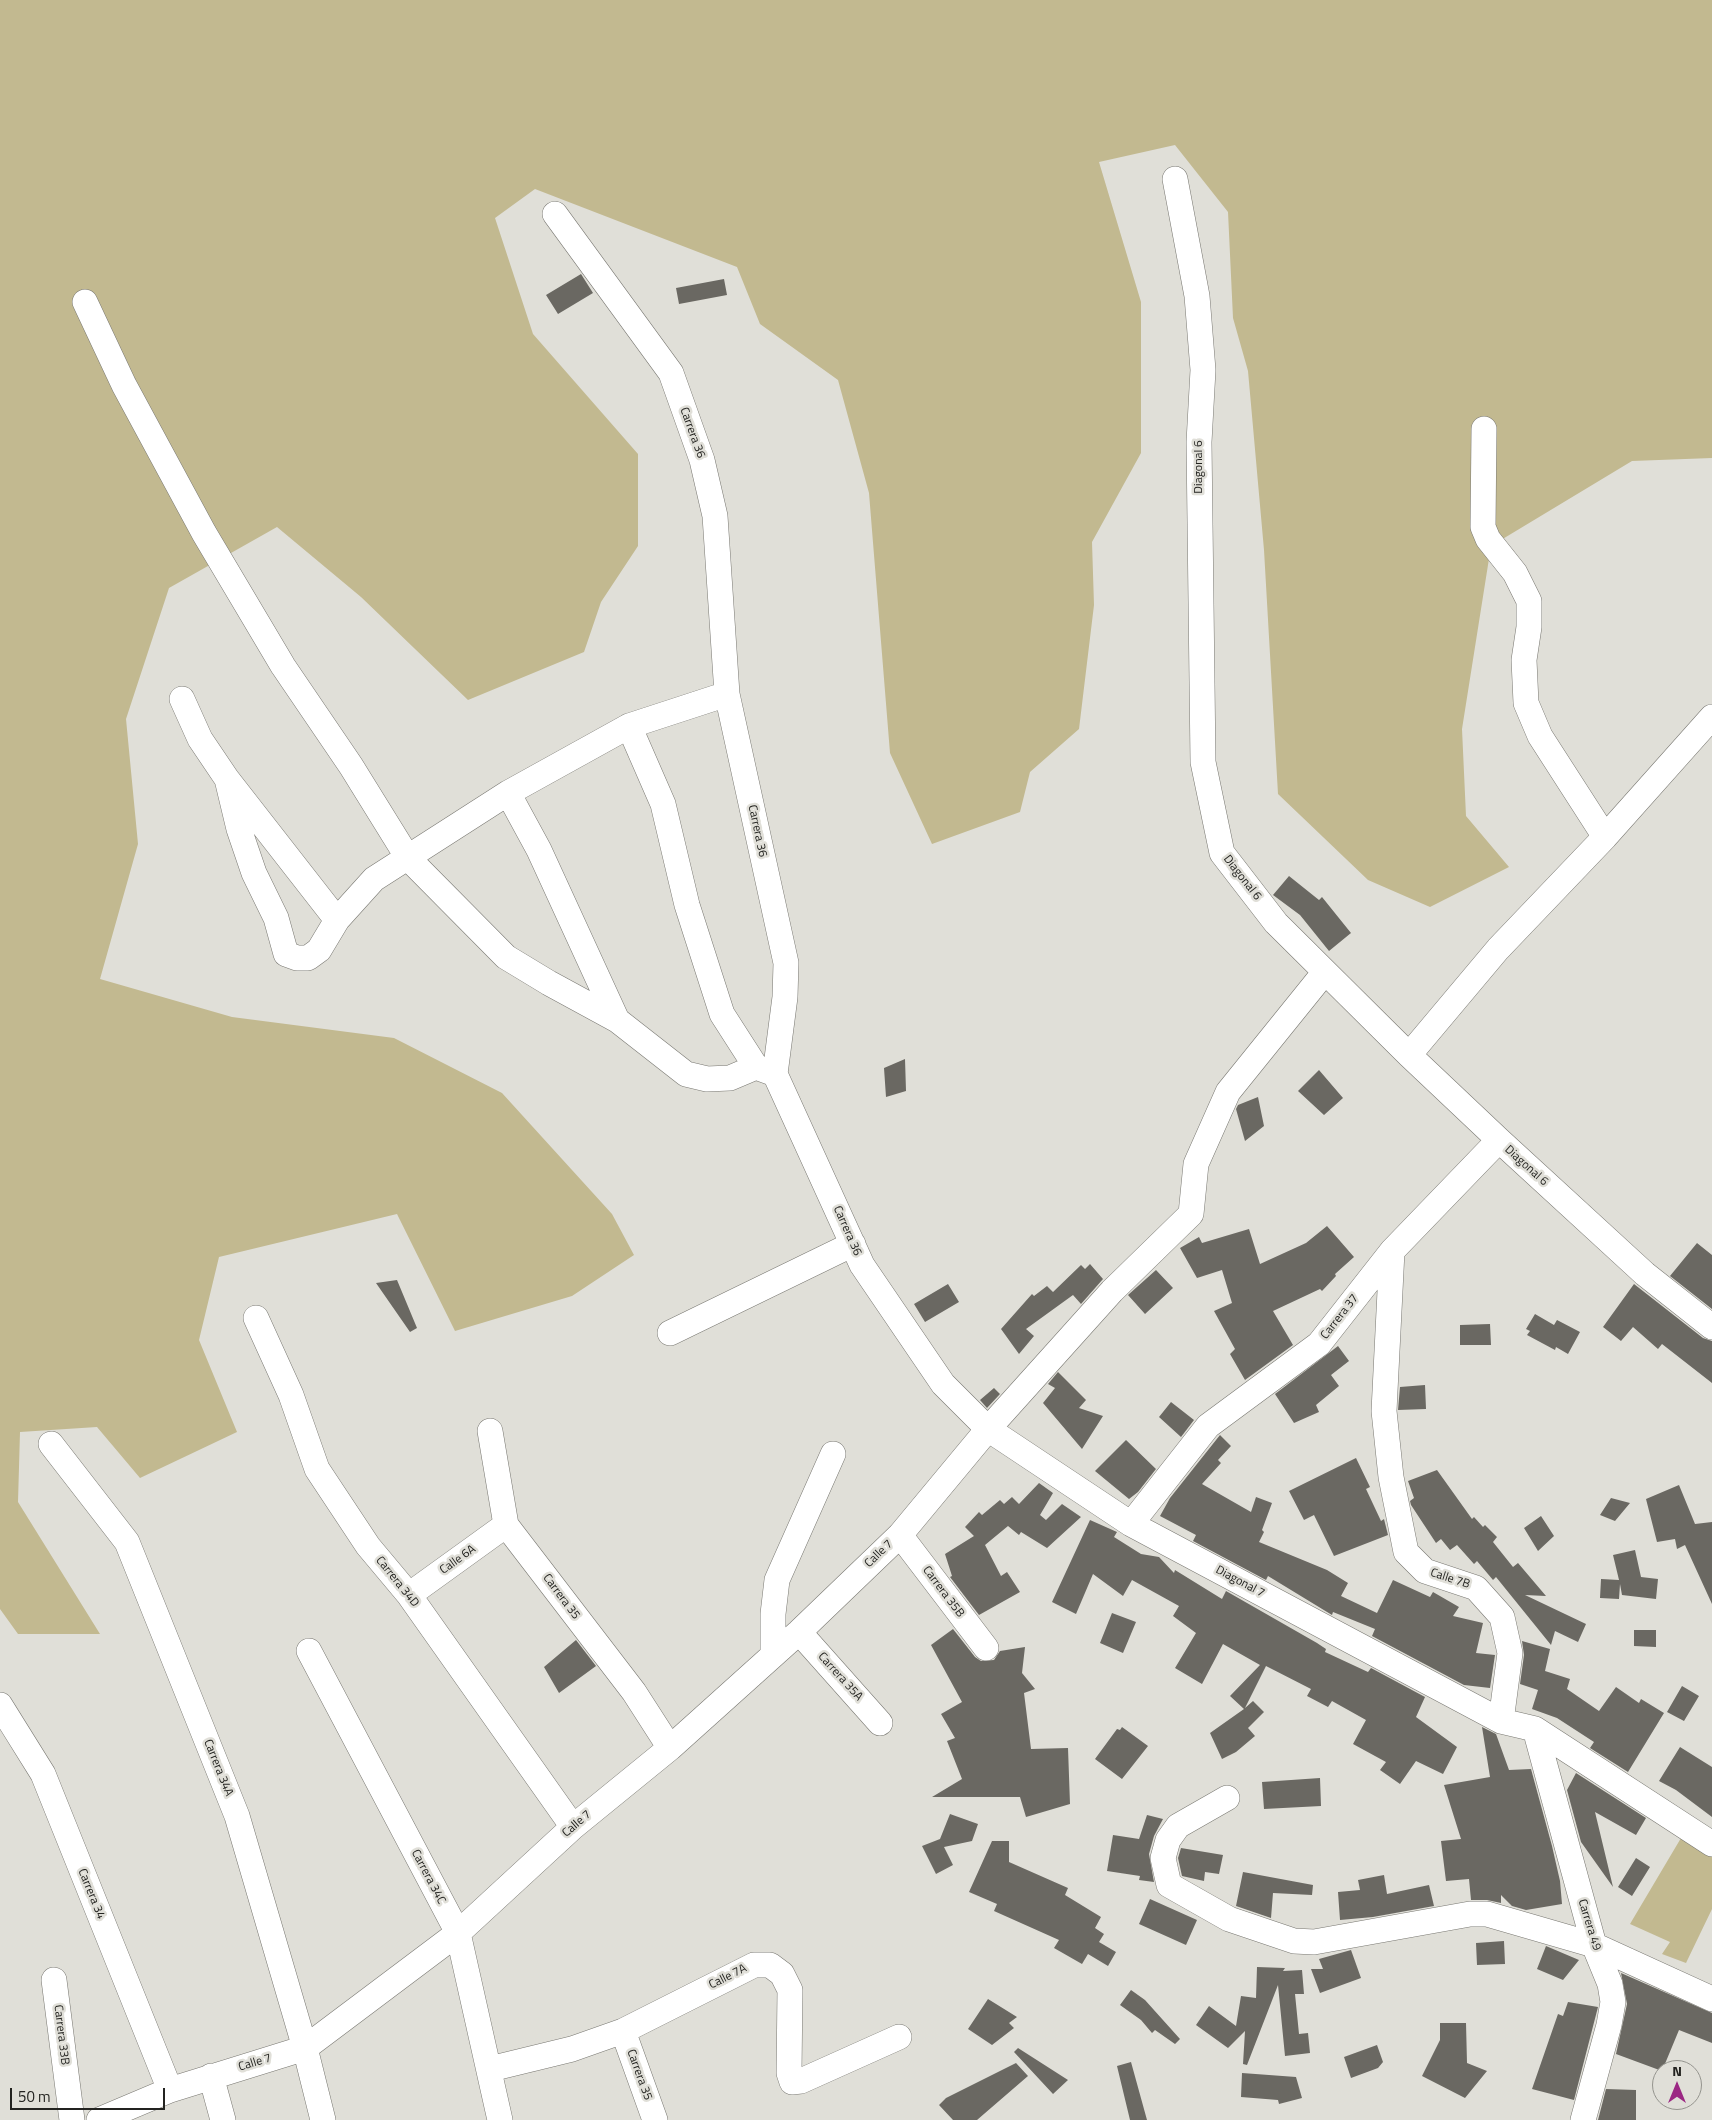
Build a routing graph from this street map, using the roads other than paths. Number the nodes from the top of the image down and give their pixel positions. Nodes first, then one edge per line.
1 (1175, 179) dead end
2 (555, 214) dead end
3 (85, 302) dead end
4 (1484, 429) dead end
5 (727, 694) junction
6 (182, 699) dead end
7 (1712, 717) edge
8 (629, 726) junction
9 (227, 778) junction
10 (508, 793) junction
11 (1605, 837) junction
12 (408, 858) junction
13 (337, 920) junction
14 (1324, 973) junction
15 (617, 1020) junction
16 (1409, 1055) junction
17 (765, 1070) junction
18 (1499, 1140) junction
19 (852, 1244) junction
20 (1392, 1251) junction
21 (256, 1318) dead end
22 (1712, 1326) edge
23 (670, 1334) dead end
24 (988, 1429) junction
25 (490, 1431) dead end
26 (51, 1444) dead end
27 (833, 1454) dead end
28 (1131, 1524) junction
29 (506, 1525) junction
30 (900, 1535) junction
31 (409, 1596) junction
32 (799, 1632) junction
33 (986, 1648) dead end
34 (309, 1651) dead end
35 (773, 1653) junction
36 (0, 1705) edge
37 (1501, 1721) junction
38 (880, 1723) dead end
39 (1534, 1729) junction
40 (670, 1748) junction
41 (1228, 1798) dead end
42 (573, 1827) junction
43 (1712, 1844) edge
44 (458, 1933) junction
45 (1594, 1945) junction
46 (54, 1980) dead end
47 (1712, 1999) edge
48 (623, 2031) junction
49 (899, 2037) dead end
50 (305, 2048) junction
51 (490, 2069) junction
52 (211, 2076) junction
53 (170, 2090) junction
54 (72, 2120) edge
55 (99, 2120) edge
56 (222, 2120) edge
57 (323, 2120) edge
58 (500, 2120) edge
59 (655, 2120) edge
60 (1583, 2120) edge

1 - 14 street, Diagonal 6
2 - 5 street, Carrera 36
3 - 12 street
4 - 11 street
5 - 8 street
5 - 17 street, Carrera 36
6 - 9 street
7 - 11 street
8 - 10 street
8 - 17 street
9 - 13 street
9 - 13 street
10 - 12 street
10 - 15 street
11 - 16 street
12 - 13 street
12 - 15 street
14 - 16 street, Diagonal 6
14 - 24 street, Calle 7
15 - 17 street
16 - 18 street, Diagonal 6
17 - 19 street, Carrera 36
18 - 20 street, Carrera 37
18 - 22 street, Diagonal 6
19 - 23 street
19 - 24 street, Carrera 36
20 - 28 street, Carrera 37
20 - 37 street, Calle 7B
21 - 31 street, Carrera 34D
24 - 28 street, Diagonal 7
24 - 30 street, Calle 7
25 - 29 street, Carrera 35
26 - 50 street, Carrera 34A
27 - 35 street
28 - 37 street, Diagonal 7
29 - 31 street, Calle 6A
29 - 40 street, Carrera 35
30 - 32 street, Calle 7
30 - 33 street, Carrera 35B
31 - 42 street, Carrera 34D
32 - 35 street, Calle 7
32 - 38 street, Carrera 35A
34 - 44 street, Carrera 34C
35 - 40 street, Calle 7
36 - 53 street, Carrera 34
37 - 39 street
39 - 43 street
39 - 45 street, Carrera 49
40 - 42 street, Calle 7
41 - 45 street
42 - 44 street, Calle 7
44 - 50 street, Calle 7
44 - 51 street, Carrera 34C
45 - 47 street
45 - 60 street, Carrera 49
46 - 54 street, Carrera 33B
48 - 49 street, Calle 7A
48 - 51 street, Calle 7A
48 - 59 street, Carrera 35
50 - 52 street, Calle 7
50 - 57 street, Carrera 34A
51 - 58 street, Carrera 34C
52 - 53 street, Calle 7
52 - 56 street
53 - 55 street, Calle 7

